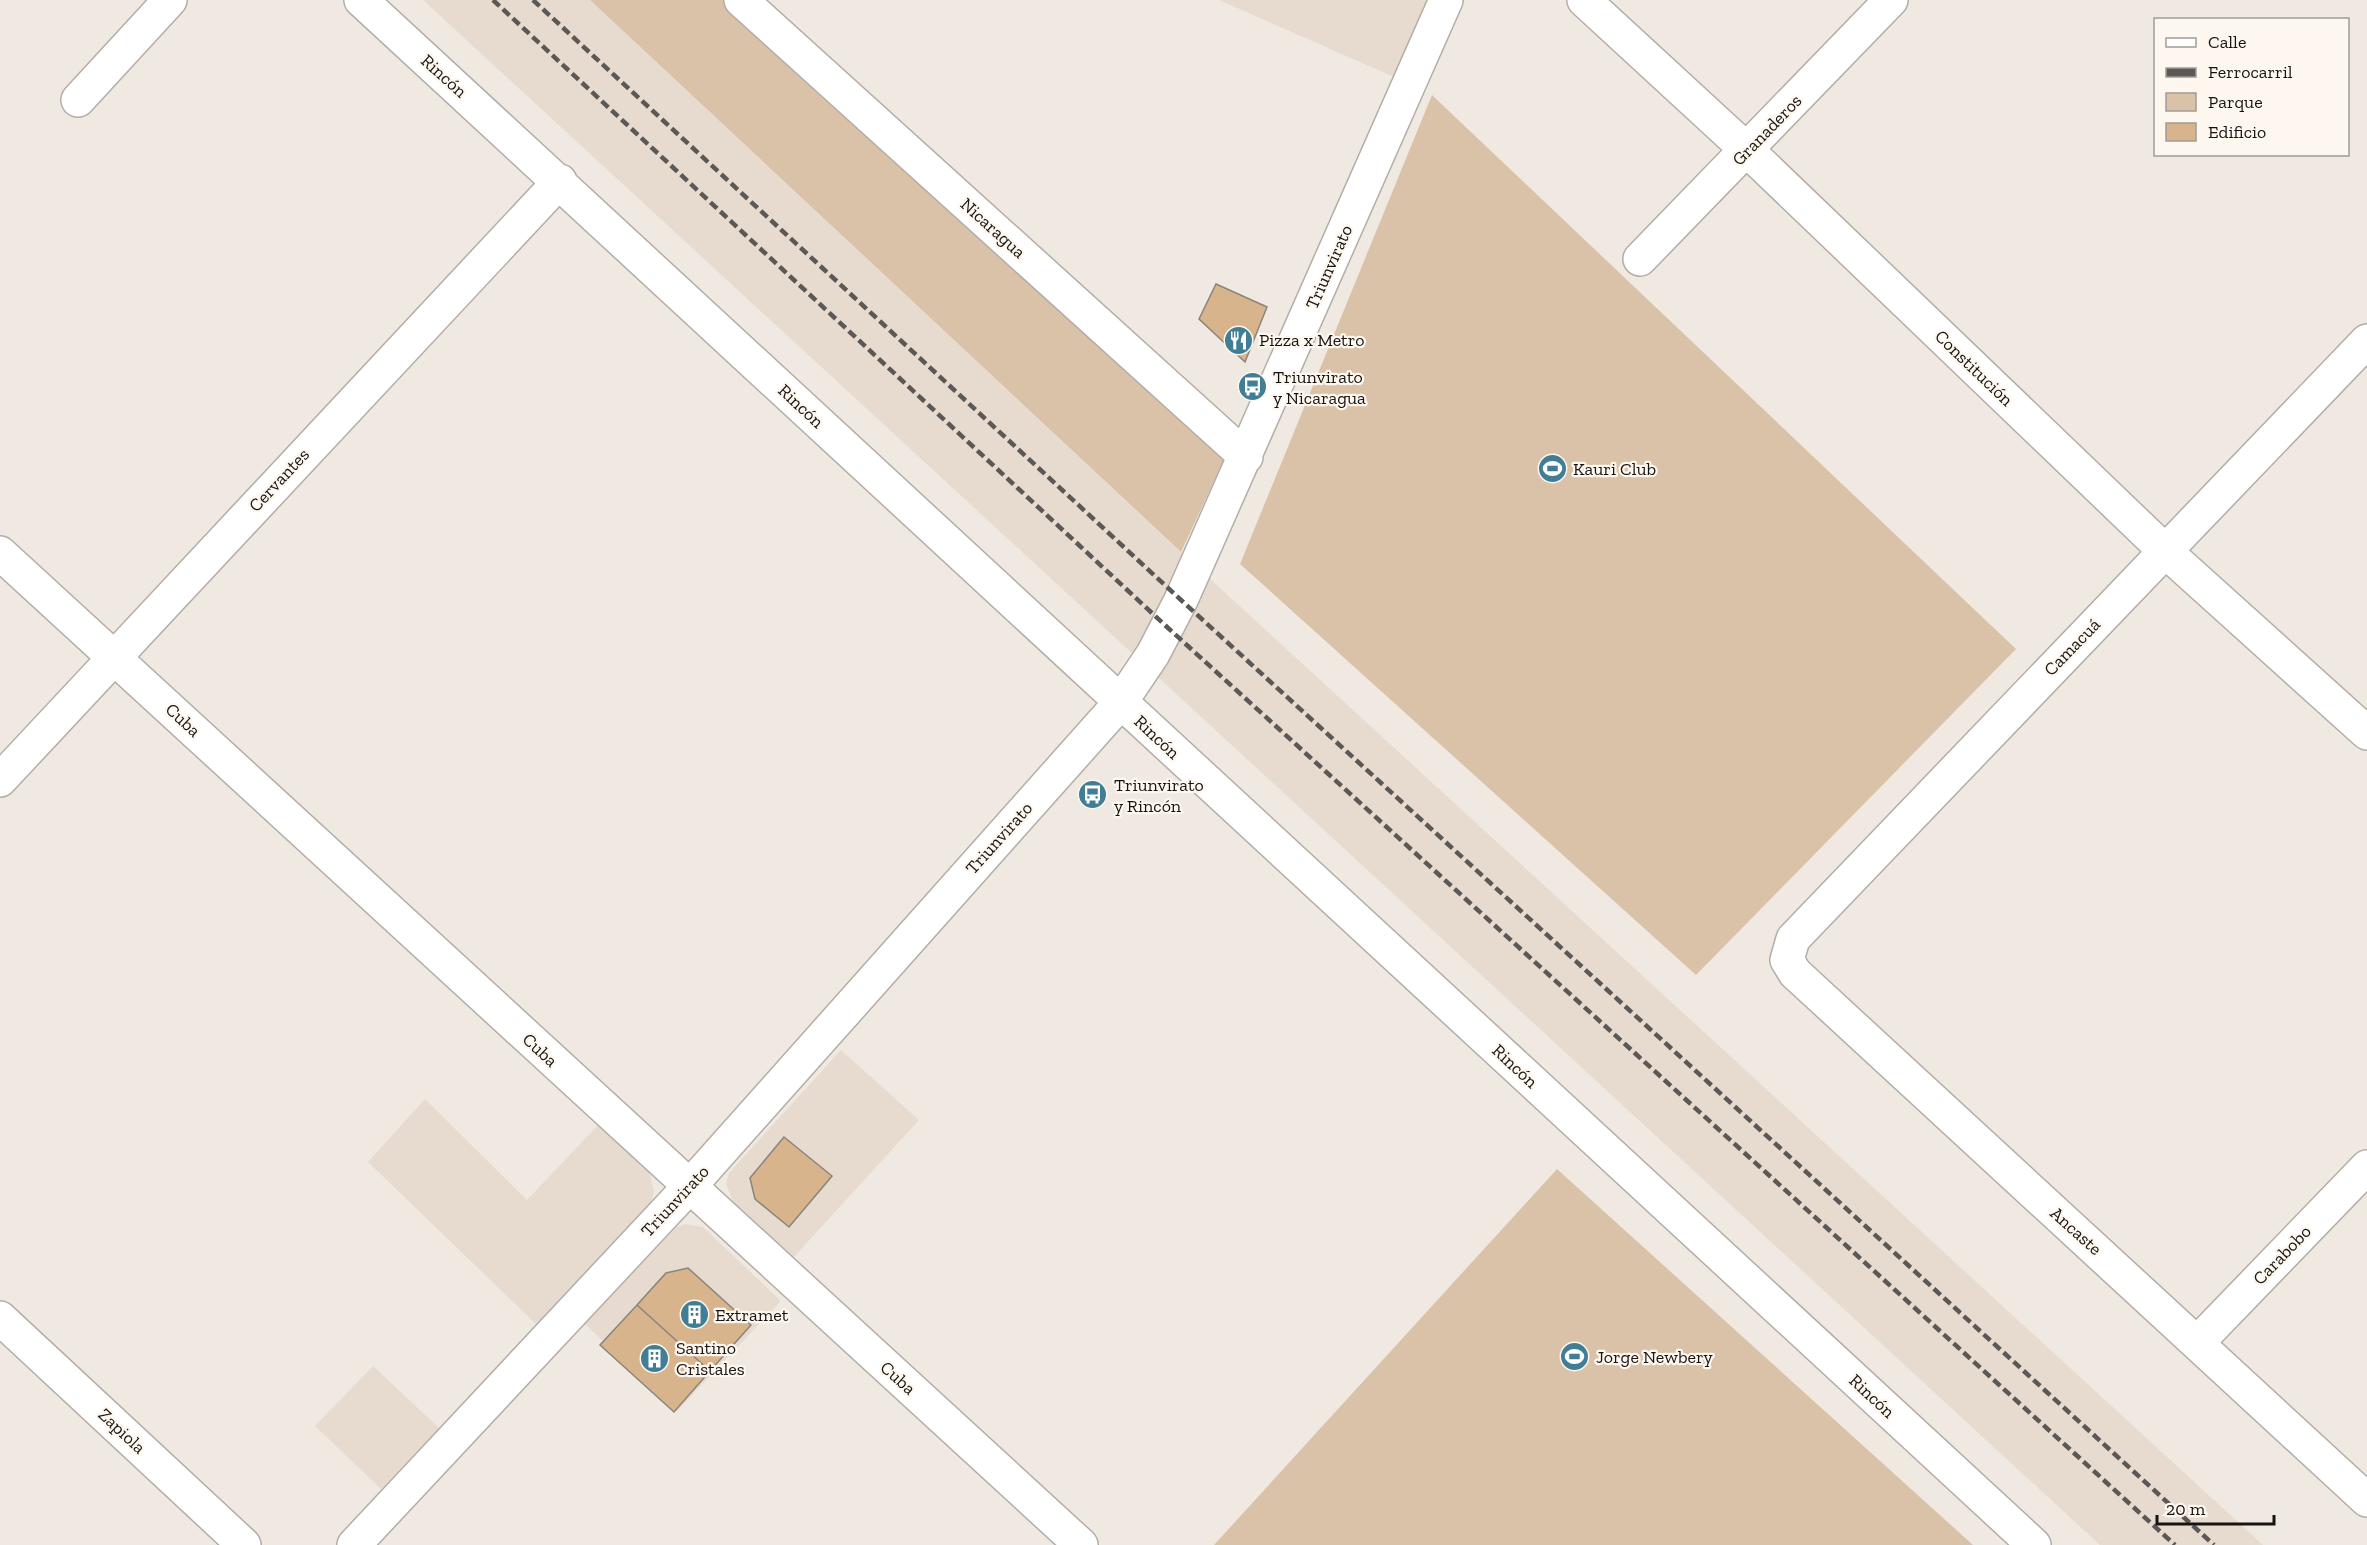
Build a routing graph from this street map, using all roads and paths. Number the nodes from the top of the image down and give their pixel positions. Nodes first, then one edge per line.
1 (170, 0) edge
2 (361, 0) edge
3 (741, 0) edge
4 (1446, 0) edge
5 (1584, 0) edge
6 (1892, 0) edge
7 (78, 100) dead end
8 (1748, 151) junction
9 (560, 181) junction
10 (1640, 259) dead end
11 (2367, 341) edge
12 (1246, 457) junction
13 (2164, 550) junction
14 (0, 553) edge
15 (114, 657) junction
16 (1120, 703) junction
17 (2367, 733) edge
18 (0, 780) edge
19 (1787, 960) joint
20 (2367, 1167) edge
21 (689, 1187) junction
22 (0, 1318) edge
23 (2198, 1342) junction
24 (2367, 1500) edge
25 (244, 1545) edge
26 (354, 1545) edge
27 (1081, 1545) edge
28 (2034, 1545) edge

1 - 7 street
2 - 9 street, Rincón
3 - 12 street, Nicaragua
4 - 12 street, Triunvirato
5 - 8 street, Constitución
6 - 8 street, Granaderos
8 - 10 street, Granaderos
8 - 13 street, Constitución
9 - 15 street, Cervantes
9 - 16 street, Rincón
11 - 13 street, Camacuá
12 - 16 street, Triunvirato
13 - 17 street, Constitución
13 - 19 street, Camacuá
14 - 15 street, Cuba
15 - 18 street, Cervantes
15 - 21 street, Cuba
16 - 21 street, Triunvirato
16 - 28 street, Rincón
19 - 23 street, Ancaste
20 - 23 street, Carabobo
21 - 26 street, Triunvirato
21 - 27 street, Cuba
22 - 25 street, Zapiola
23 - 24 street, Ancaste

